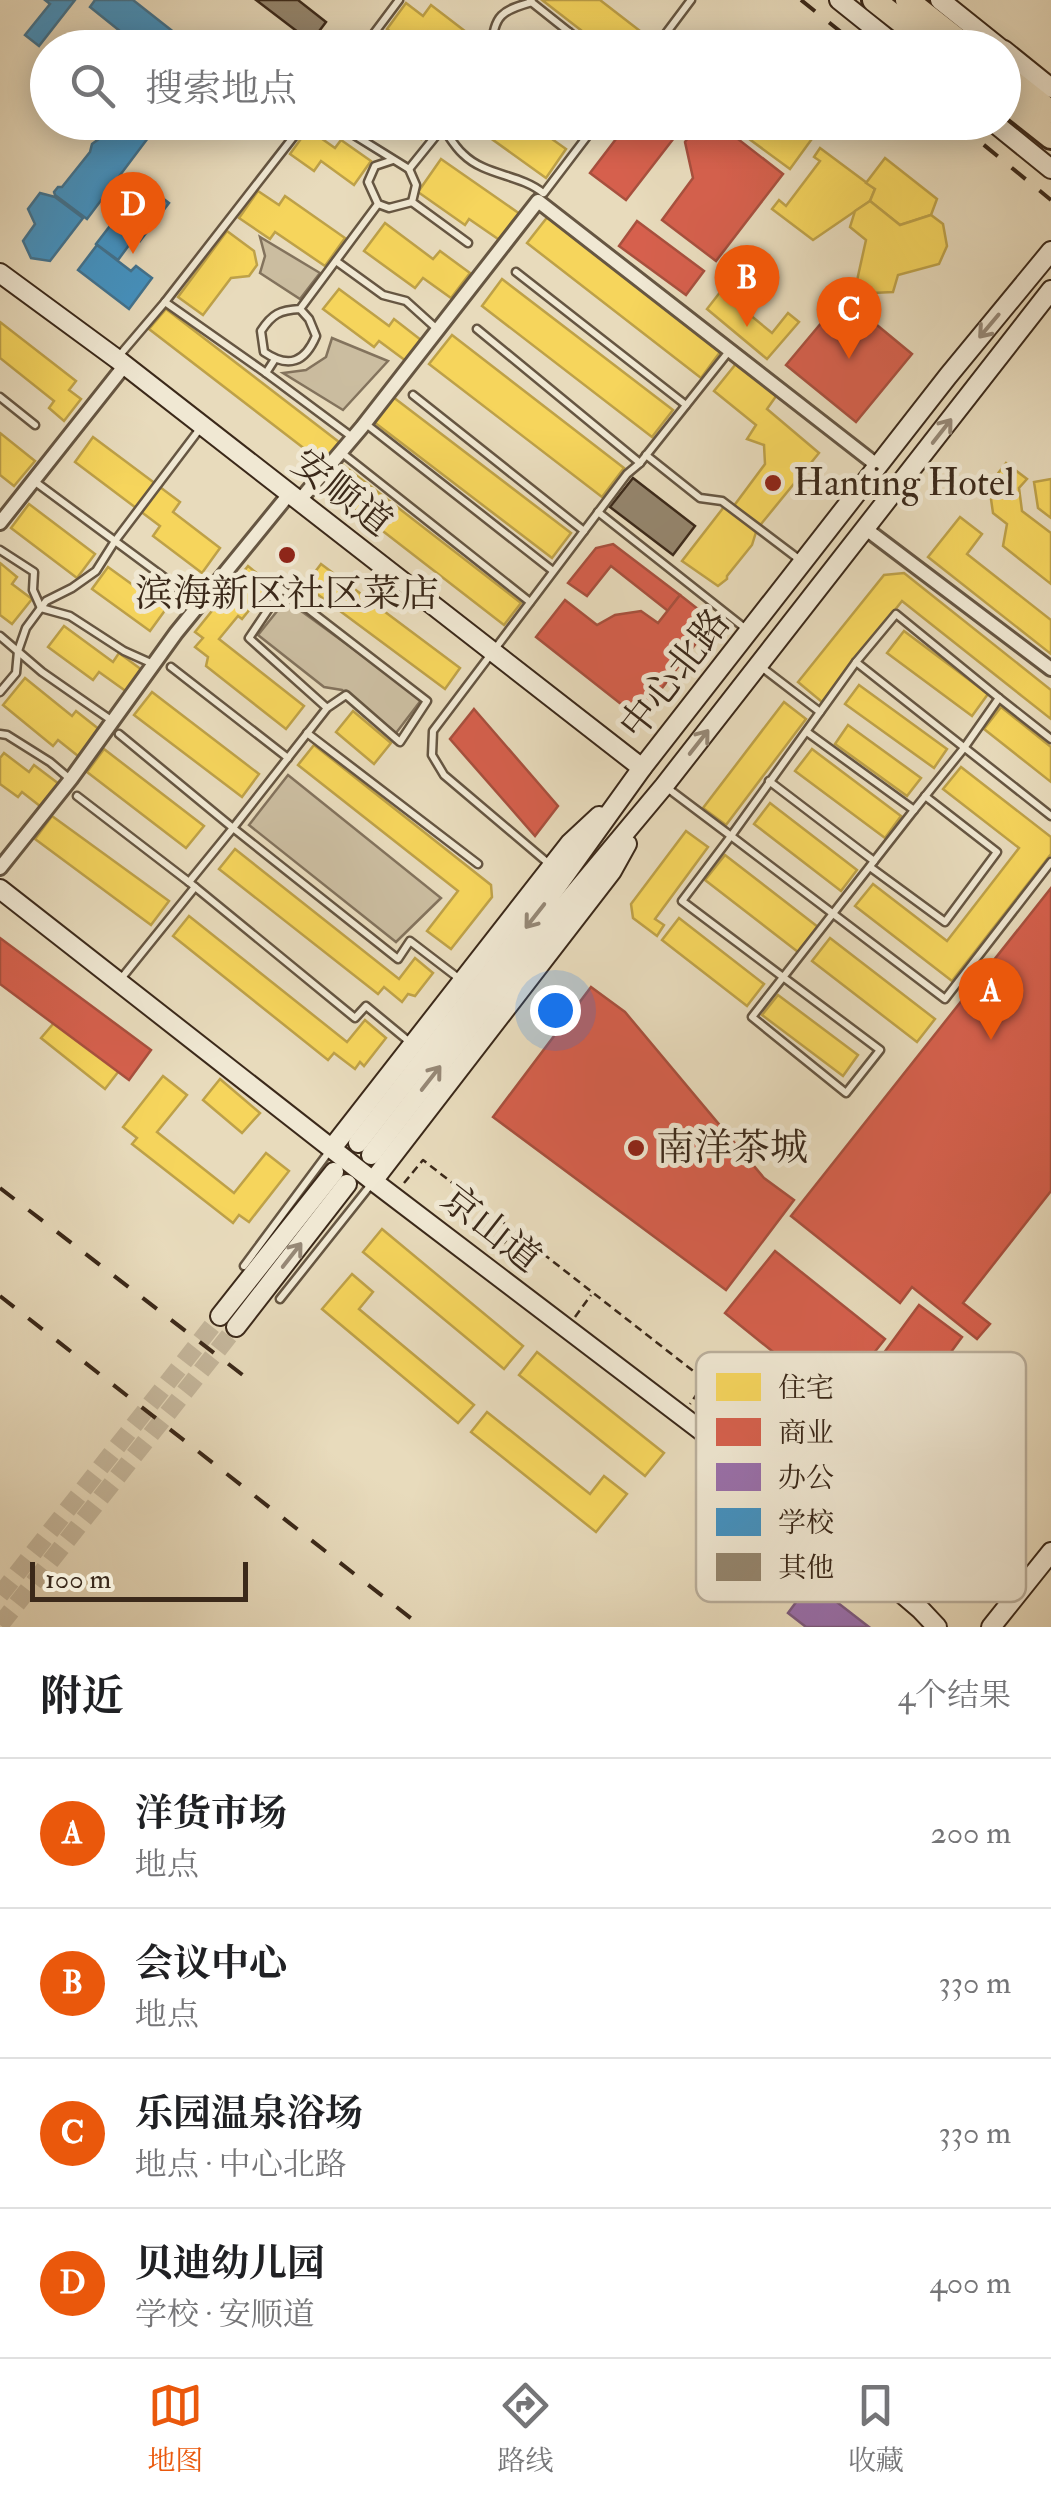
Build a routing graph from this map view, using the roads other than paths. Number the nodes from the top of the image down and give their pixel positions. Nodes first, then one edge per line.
1 (399, 0) edge
2 (691, 0) edge
3 (839, 0) edge
4 (874, 0) edge
5 (907, 0) edge
6 (940, 0) edge
7 (531, 1) edge
8 (376, 30) edge
9 (493, 30) edge
10 (567, 30) edge
11 (668, 30) edge
12 (876, 30) edge
13 (912, 30) edge
14 (945, 30) edge
15 (978, 30) edge
16 (1021, 64) edge
17 (1021, 88) edge
18 (1051, 88) edge
19 (1051, 112) edge
20 (1021, 113) edge
21 (1051, 137) edge
22 (291, 140) edge
23 (362, 140) edge
24 (433, 140) edge
25 (454, 140) edge
26 (584, 140) edge
27 (1015, 140) edge
28 (394, 160) junction
29 (410, 169) junction
30 (1051, 169) edge
31 (541, 197) junction
32 (412, 202) junction
33 (378, 204) junction
34 (468, 244) dead end
35 (1051, 250) edge
36 (336, 261) junction
37 (0, 272) edge
38 (516, 272) dead end
39 (1051, 290) edge
40 (165, 302) junction
41 (300, 309) junction
42 (438, 330) junction
43 (476, 330) dead end
44 (730, 349) junction
45 (275, 359) junction
46 (121, 362) junction
47 (266, 373) junction
48 (413, 395) dead end
49 (0, 397) edge
50 (686, 404) junction
51 (365, 423) junction
52 (202, 425) junction
53 (35, 426) dead end
54 (353, 437) junction
55 (341, 452) junction
56 (646, 456) junction
57 (640, 463) junction
58 (878, 466) junction
59 (34, 481) junction
60 (295, 497) junction
61 (598, 512) junction
62 (0, 523) edge
63 (866, 529) junction
64 (584, 531) junction
65 (115, 541) junction
66 (0, 550) edge
67 (803, 563) junction
68 (554, 572) junction
69 (530, 602) junction
70 (200, 604) junction
71 (41, 608) junction
72 (749, 632) junction
73 (0, 636) edge
74 (18, 651) junction
75 (492, 652) junction
76 (856, 662) junction
77 (154, 664) junction
78 (759, 666) junction
79 (171, 668) dead end
80 (1051, 669) edge
81 (0, 692) edge
82 (999, 698) junction
83 (326, 708) junction
84 (820, 712) junction
85 (116, 727) junction
86 (307, 732) junction
87 (806, 732) junction
88 (0, 734) edge
89 (1051, 739) edge
90 (964, 748) junction
91 (288, 758) junction
92 (642, 768) junction
93 (71, 779) junction
94 (769, 781) junction
95 (664, 786) junction
96 (625, 792) junction
97 (77, 796) dead end
98 (925, 796) junction
99 (647, 809) junction
100 (914, 810) junction
101 (1051, 816) edge
102 (233, 828) junction
103 (730, 836) junction
104 (1051, 862) edge
105 (478, 864) dead end
106 (872, 864) junction
107 (552, 866) junction
108 (0, 868) edge
109 (192, 885) junction
110 (0, 888) edge
111 (833, 913) junction
112 (784, 978) junction
113 (119, 981) junction
114 (462, 981) junction
115 (412, 1044) junction
116 (332, 1148) junction
117 (340, 1178) dead end
118 (374, 1181) junction
119 (244, 1266) dead end
120 (280, 1299) dead end
121 (228, 1322) tunnel mouth
122 (696, 1427) edge
123 (1051, 1552) edge
124 (1026, 1588) edge
125 (912, 1602) edge
126 (1016, 1602) edge
127 (1002, 1623) edge
128 (937, 1627) edge

1 - 8 lane
2 - 11 lane
3 - 12 street
4 - 13 highway
5 - 14 highway
6 - 15 street
7 - 9 lane
7 - 10 lane
16 - 18 street
17 - 19 highway
20 - 21 highway
22 - 40 lane
23 - 28 lane
24 - 29 lane
25 - 31 lane
26 - 31 lane
27 - 30 street
28 - 29 lane
28 - 33 lane
29 - 32 lane
31 - 42 street
31 - 44 street
32 - 33 lane
32 - 34 lane
33 - 36 lane
35 -> 58 street, 中心北路
36 - 41 lane
36 - 42 lane
37 - 46 street, 安顺道
38 - 50 lane
63 -> 39 street, 中心北路
40 - 46 lane
40 - 47 lane
41 - 45 lane
41 - 45 lane
42 - 51 street
43 - 57 lane
44 - 50 lane
44 - 58 street
45 - 47 lane
46 - 52 street, 安顺道
46 - 59 street
47 - 54 lane
48 - 64 lane
49 - 53 lane
50 - 56 lane
51 - 54 street
51 - 68 lane
52 - 60 street, 安顺道
52 - 65 lane
54 - 55 street
55 - 60 street
55 - 69 lane
56 - 57 lane
56 - 67 lane
57 - 61 lane
58 - 67 street, 中心北路
59 - 62 street
59 - 65 lane
60 - 70 street
60 - 75 street, 安顺道
61 - 64 lane
61 - 72 lane
63 - 78 street, 中心北路
63 - 80 street
64 - 68 lane
65 - 70 lane
65 - 71 lane
66 - 71 lane
67 - 72 street, 中心北路
68 - 69 lane
69 - 75 lane
70 - 77 street
71 - 74 lane
71 - 77 lane
72 - 92 street, 中心北路
73 - 74 lane
74 - 81 lane
74 - 85 lane
75 - 92 street, 安顺道
75 - 107 lane
76 - 82 lane
76 - 84 lane
76 - 90 lane
77 - 85 street
78 - 84 lane
95 -> 78 street, 中心北路
79 - 91 lane
82 - 89 lane
82 - 90 lane
83 - 83 lane
83 - 86 lane
84 - 87 lane
85 - 93 street
85 - 102 lane
86 - 91 lane
86 - 105 lane
87 - 94 lane
87 - 100 lane
88 - 93 lane
90 - 98 lane
90 - 101 lane
91 - 102 lane
92 - 96 street, 中心北路
93 - 108 street
94 - 103 lane
94 - 106 lane
95 - 99 street, 中心北路
95 - 103 lane
96 -> 99 street, 中心北路
96 - 107 street
97 - 109 lane
98 - 100 lane
98 - 106 lane
99 - 118 street
100 - 106 lane
102 - 109 lane
102 - 114 lane
103 - 111 lane
103 - 112 lane
104 - 111 lane
106 - 111 lane
107 - 114 street
109 - 113 lane
109 - 115 lane
110 - 113 street, 京山道
111 - 112 lane
112 - 112 lane
113 - 116 street, 京山道
114 - 115 street
115 - 116 street
116 - 118 street, 京山道
116 - 119 lane
117 - 121 street
118 - 120 lane
118 - 122 street, 京山道
123 - 124 street
125 - 128 street, 京山道
126 - 127 street

